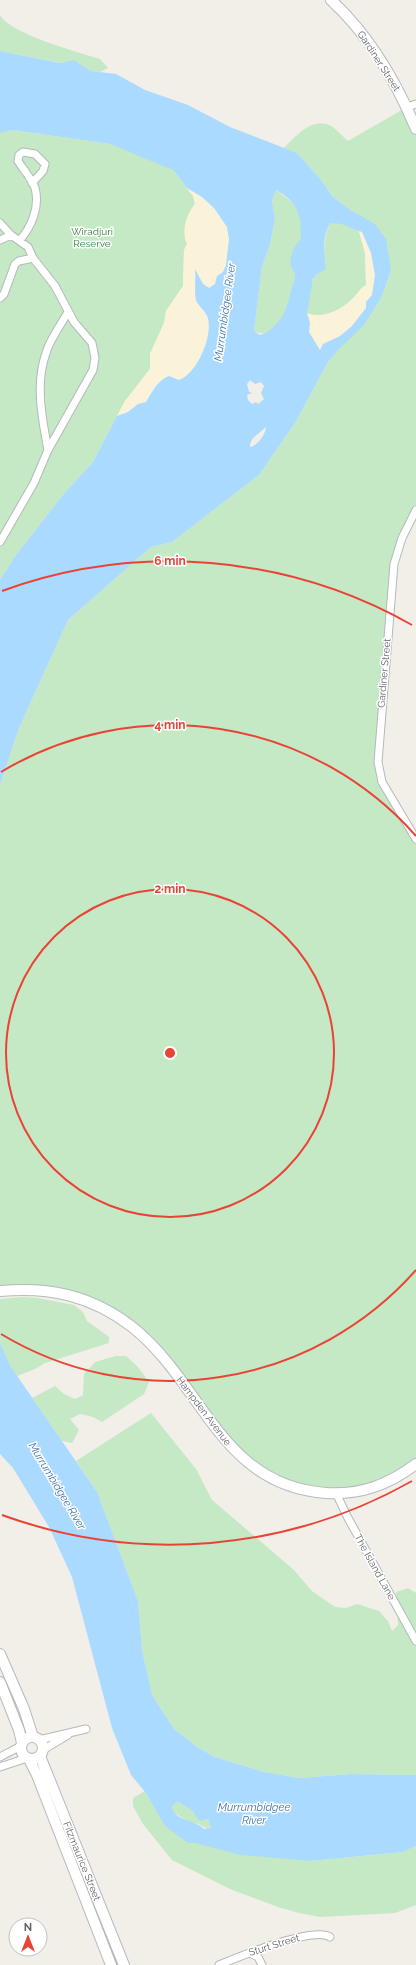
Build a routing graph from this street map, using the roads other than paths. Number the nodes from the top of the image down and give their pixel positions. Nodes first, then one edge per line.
1 (331, 0) edge
2 (412, 106) edge
3 (416, 129) edge
4 (32, 183) junction
5 (0, 223) edge
6 (11, 235) junction
7 (0, 240) edge
8 (20, 240) junction
9 (33, 258) junction
10 (0, 298) edge
11 (68, 312) junction
12 (48, 450) junction
13 (416, 510) edge
14 (0, 542) edge
15 (413, 829) edge
16 (416, 839) edge
17 (0, 1291) edge
18 (416, 1464) edge
19 (336, 1493) junction
20 (416, 1641) edge
21 (0, 1654) edge
22 (0, 1682) edge
23 (86, 1729) dead end
24 (71, 1733) junction
25 (36, 1739) junction
26 (22, 1744) junction
27 (42, 1753) junction
28 (0, 1757) edge
29 (28, 1759) junction
30 (0, 1767) edge
31 (330, 1937) dead end
32 (252, 1954) junction
33 (111, 1965) edge
34 (124, 1965) edge
35 (219, 1965) edge
36 (262, 1965) edge

1 - 2 main road, Gardiner Street
2 - 3 main road, Gardiner Street
4 - 4 street
4 - 8 street
5 - 6 street
6 - 7 street
6 - 8 street
8 - 9 street
9 - 10 street
9 - 11 street
11 - 12 street
11 - 12 street
12 - 14 street
13 - 15 street, Gardiner Street
15 - 16 street, Gardiner Street
17 - 19 main road, Hampden Avenue
18 - 19 main road, Hampden Avenue
19 - 20 street, The Island Lane
21 - 25 main road
22 - 26 main road
23 - 24 street
24 - 25 street
24 - 27 street
25 - 26 main road
25 - 27 main road
26 - 28 street
26 - 29 main road
27 - 29 main road
27 - 34 main road, Fitzmaurice Street
29 - 30 street
29 - 33 main road, Fitzmaurice Street
31 - 32 street, Sturt Street
32 - 35 street, Sturt Street
32 - 36 street

